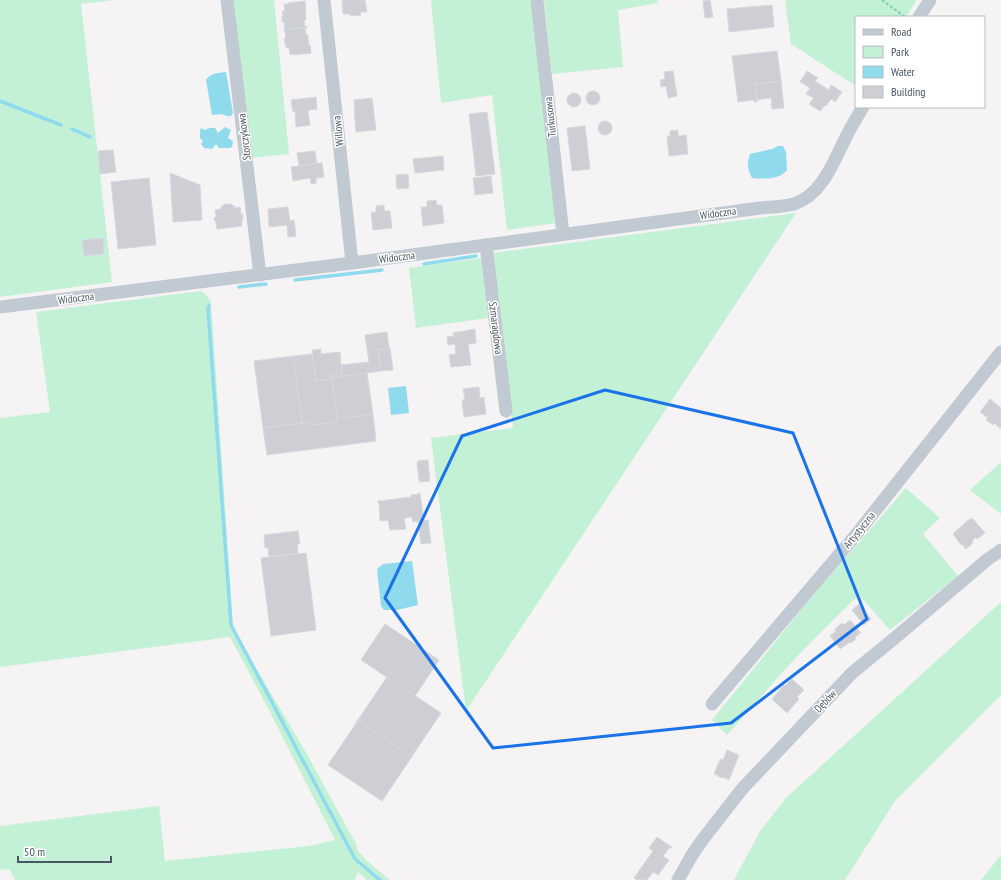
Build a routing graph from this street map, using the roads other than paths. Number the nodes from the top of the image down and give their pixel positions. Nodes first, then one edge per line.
1 (228, 0) edge
2 (324, 0) edge
3 (537, 0) edge
4 (930, 0) edge
5 (921, 16) edge
6 (862, 108) edge
7 (563, 234) junction
8 (486, 245) junction
9 (352, 263) junction
10 (260, 274) junction
11 (0, 308) edge
12 (1001, 352) edge
13 (506, 410) dead end
14 (1001, 550) edge
15 (712, 704) dead end
16 (678, 880) edge

1 - 10 street, Storczykowa
2 - 9 street, Willowa
3 - 7 street, Turkusowa
4 - 5 street
6 - 7 street, Widoczna
7 - 8 street, Widoczna
8 - 9 street, Widoczna
8 - 13 street, Szmaragdowa
9 - 10 street, Widoczna
10 - 11 street, Widoczna
12 - 15 street, Artystyczna
14 - 16 street, Dębów

